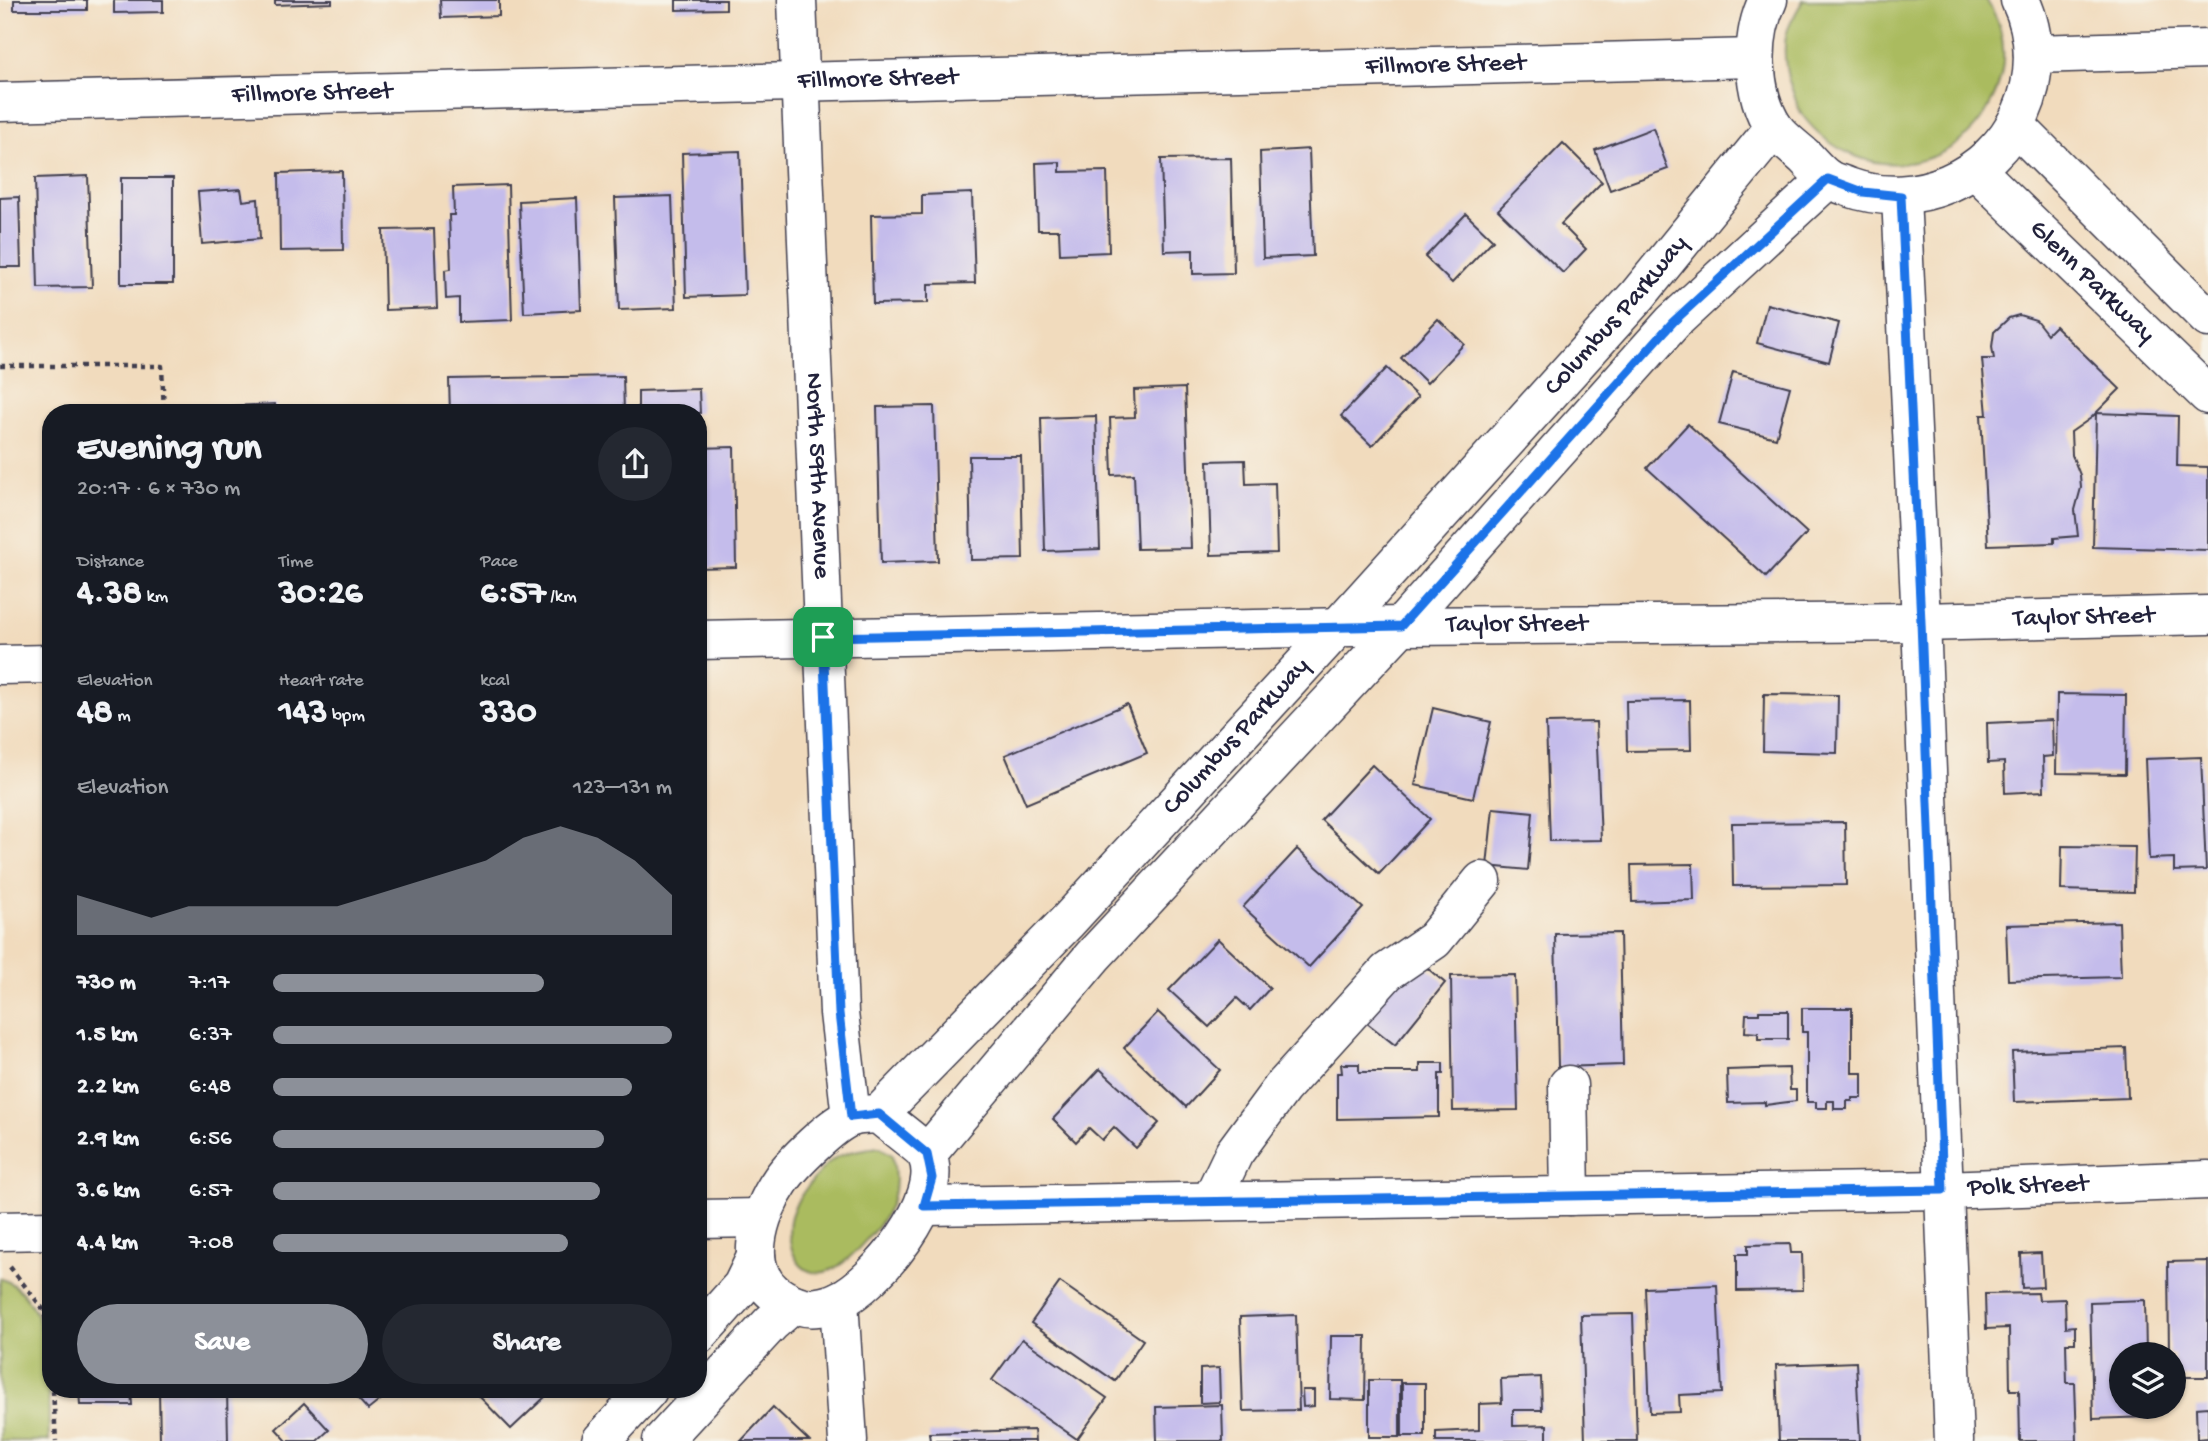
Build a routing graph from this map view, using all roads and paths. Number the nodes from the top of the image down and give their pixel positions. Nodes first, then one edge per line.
1 (797, 0) edge
2 (1768, 0) edge
3 (2020, 0) edge
4 (2208, 49) edge
5 (2033, 54) junction
6 (1755, 58) junction
7 (800, 83) junction
8 (0, 102) edge
9 (2015, 125) junction
10 (1774, 128) junction
11 (1976, 170) junction
12 (1828, 179) junction
13 (1901, 196) junction
14 (2208, 318) edge
15 (0, 366) edge
16 (2208, 395) edge
17 (164, 404) edge
18 (2208, 615) edge
19 (1921, 622) junction
20 (1401, 626) junction
21 (1338, 627) junction
22 (823, 637) junction
23 (707, 640) edge
24 (42, 664) edge
25 (0, 665) edge
26 (1482, 881) dead end
27 (1568, 1085) dead end
28 (865, 1116) junction
29 (927, 1154) junction
30 (2208, 1180) edge
31 (1943, 1190) junction
32 (1570, 1196) junction
33 (1210, 1202) junction
34 (924, 1206) junction
35 (761, 1218) junction
36 (707, 1219) edge
37 (42, 1234) edge
38 (5, 1249) edge
39 (756, 1257) junction
40 (839, 1301) junction
41 (793, 1304) junction
42 (42, 1307) edge
43 (707, 1325) edge
44 (707, 1393) edge
45 (53, 1398) edge
46 (641, 1398) edge
47 (702, 1398) edge
48 (56, 1441) edge
49 (601, 1441) edge
50 (663, 1441) edge
51 (848, 1441) edge
52 (1954, 1441) edge

1 - 7 street, North 59th Avenue
2 - 6 street
3 - 5 street
4 - 5 street
5 - 9 street
6 - 7 street, Fillmore Street
6 - 10 street
7 - 8 street, Fillmore Street
7 - 22 street, North 59th Avenue
9 - 11 street
9 - 14 street
10 - 12 street
10 - 21 street, Columbus Parkway
11 - 13 street
11 - 16 street, Glenn Parkway
12 - 13 street
12 - 20 street, Columbus Parkway
13 - 19 street
15 - 17 path
18 - 19 street, Taylor Street
19 - 20 street, Taylor Street
19 - 31 street
20 - 21 street, Taylor Street
20 - 29 street, Columbus Parkway
21 - 22 street, Taylor Street
21 - 28 street, Columbus Parkway
22 - 23 street, Taylor Street
22 - 28 street, North 59th Avenue
24 - 25 street
26 - 33 street
27 - 32 street
28 - 29 street
28 - 35 street
29 - 34 street
30 - 31 street, Polk Street
31 - 32 street, Polk Street
31 - 52 street
32 - 33 street, Polk Street
33 - 34 street, Polk Street
34 - 40 street
35 - 36 street
35 - 39 street
37 - 38 street
38 - 42 path
39 - 41 street
39 - 43 street
40 - 41 street
40 - 51 street
41 - 44 street
45 - 48 path
46 - 49 street
47 - 50 street

